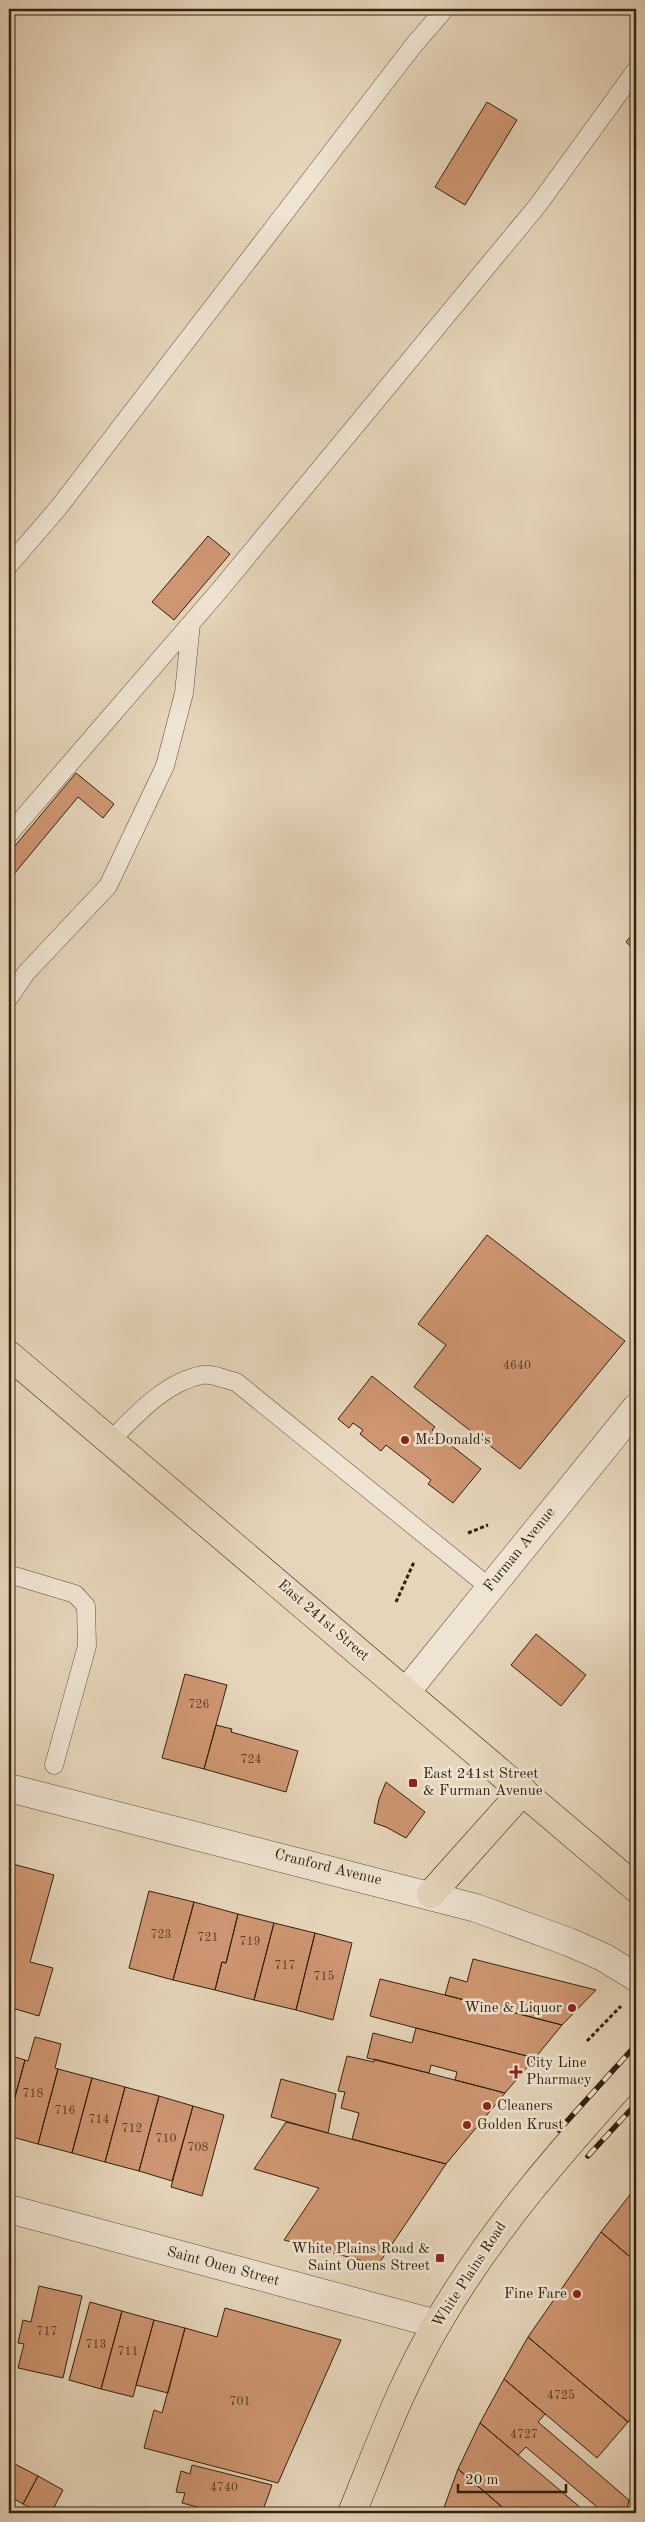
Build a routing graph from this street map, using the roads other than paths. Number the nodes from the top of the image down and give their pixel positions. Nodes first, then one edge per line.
1 (445, 9) edge
2 (636, 70) edge
3 (9, 565) edge
4 (191, 623) junction
5 (9, 834) edge
6 (9, 998) edge
7 (9, 1355) edge
8 (636, 1408) edge
9 (110, 1440) junction
10 (15, 1576) dead end
11 (489, 1587) junction
12 (406, 1692) junction
13 (54, 1765) dead end
14 (9, 1788) edge
15 (523, 1792) junction
16 (636, 1888) edge
17 (431, 1894) junction
18 (636, 1977) edge
19 (636, 2068) edge
20 (9, 2209) edge
21 (437, 2324) junction
22 (352, 2513) edge

1 - 3 lane
2 - 4 lane
4 - 5 lane
4 - 6 lane
7 - 9 main road, East 241st Street
8 - 11 street, Furman Avenue
9 - 11 lane
9 - 12 main road, East 241st Street
10 - 13 lane
11 - 12 street, Furman Avenue
12 - 15 main road, East 241st Street
14 - 17 street, Cranford Avenue
15 - 16 main road, East 241st Street
15 - 17 main road
17 - 18 street, Cranford Avenue
19 - 21 main road, White Plains Road
20 - 21 street, Saint Ouen Street
21 - 22 main road, White Plains Road

